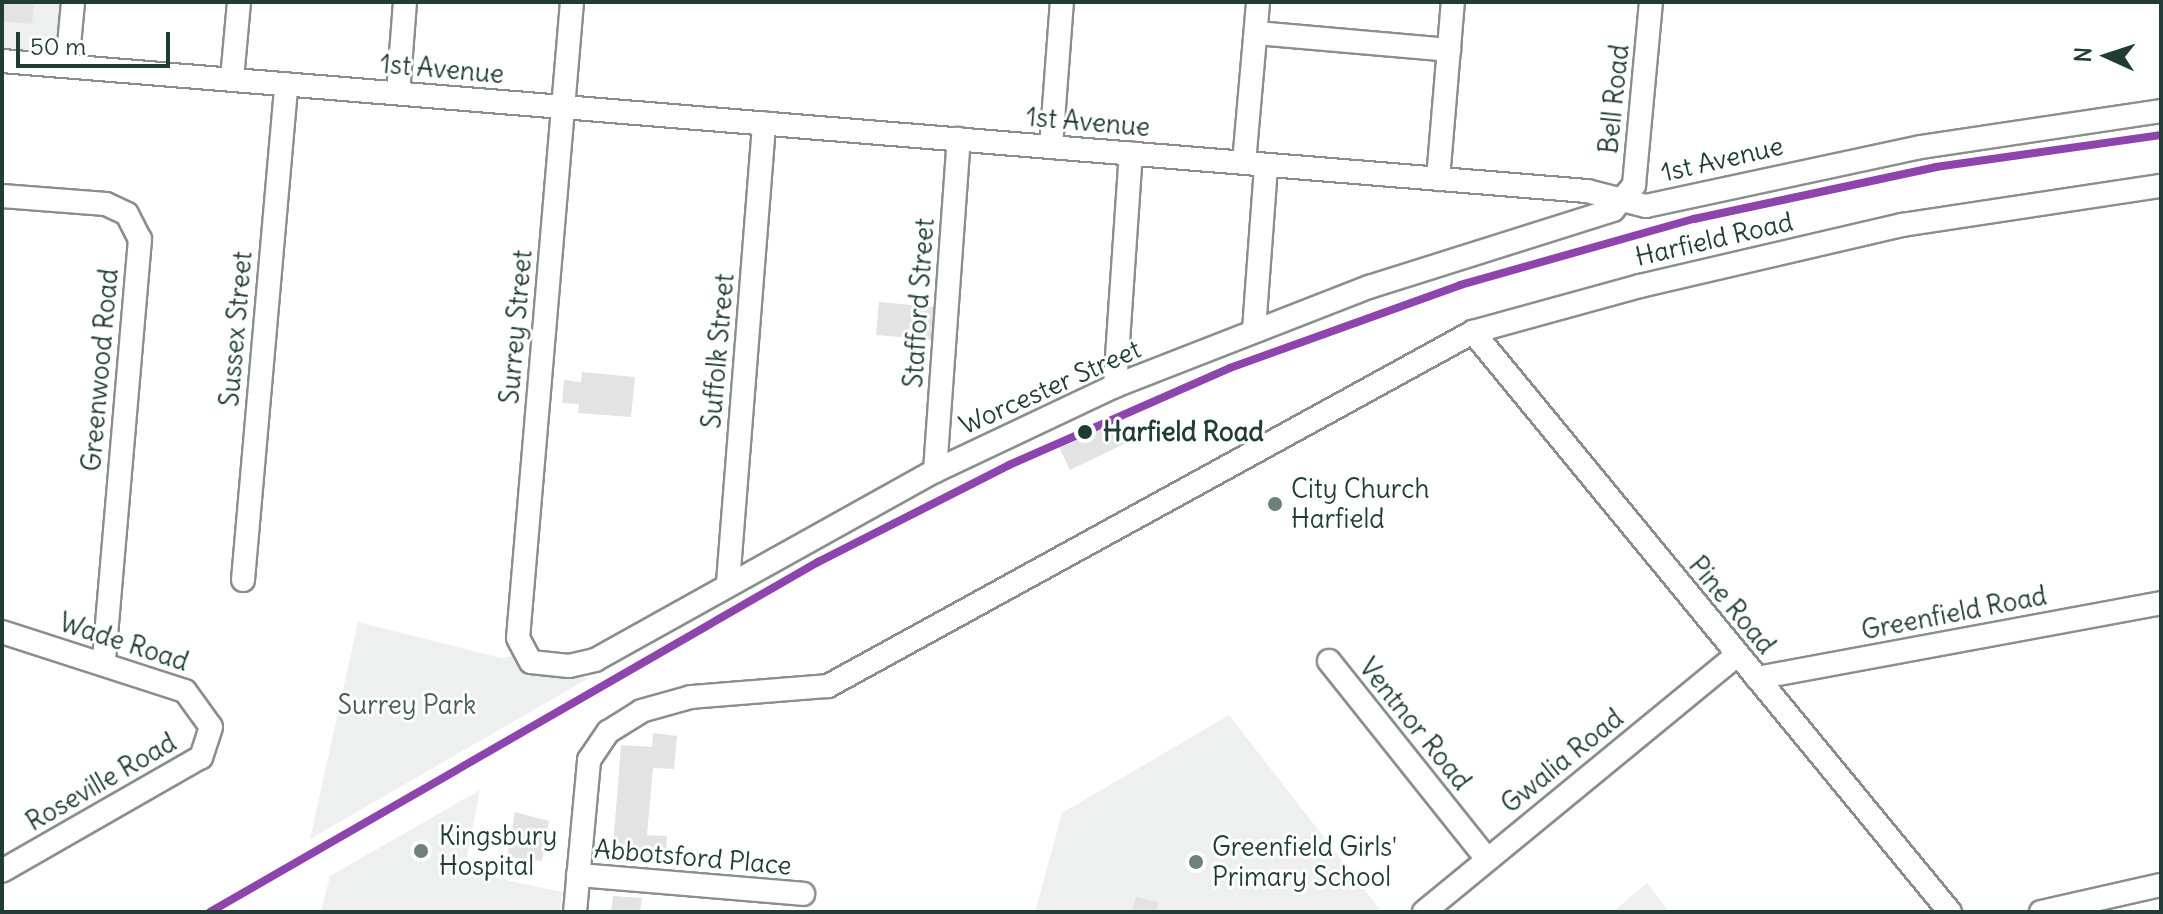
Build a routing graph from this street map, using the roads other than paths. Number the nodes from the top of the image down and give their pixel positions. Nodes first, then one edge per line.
1 (73, 2) edge
2 (239, 2) edge
3 (405, 2) edge
4 (572, 2) edge
5 (1062, 2) edge
6 (1258, 2) edge
7 (1453, 2) edge
8 (1651, 2) edge
9 (1256, 33) junction
10 (1449, 50) junction
11 (2, 61) edge
12 (67, 66) junction
13 (232, 79) junction
14 (286, 84) junction
15 (398, 93) junction
16 (563, 106) junction
17 (2161, 111) edge
18 (764, 123) junction
19 (959, 139) junction
20 (1051, 147) junction
21 (1131, 154) junction
22 (1255, 164) junction
23 (1438, 179) junction
24 (2161, 186) edge
25 (2, 196) edge
26 (1626, 199) junction
27 (1254, 330) junction
28 (1473, 332) junction
29 (1115, 386) junction
30 (935, 471) junction
31 (243, 580) dead end
32 (728, 583) junction
33 (2161, 603) edge
34 (2, 632) edge
35 (524, 655) joint
36 (1737, 655) junction
37 (1329, 661) dead end
38 (104, 663) junction
39 (1757, 678) junction
40 (211, 727) joint
41 (1487, 859) junction
42 (2, 871) edge
43 (578, 875) junction
44 (2161, 885) edge
45 (803, 894) dead end
46 (575, 912) edge
47 (1424, 912) edge
48 (1950, 912) edge
49 (2041, 912) edge

1 - 12 street
2 - 13 street
3 - 15 street
4 - 16 street, Surrey Street
5 - 20 street
6 - 9 street
7 - 10 street
8 - 26 street, Bell Road
9 - 10 street
9 - 22 street
10 - 23 street
11 - 12 street, 1st Avenue
12 - 13 street, 1st Avenue
13 - 14 street, 1st Avenue
14 - 15 street, 1st Avenue
14 - 31 street, Sussex Street
15 - 16 street, 1st Avenue
16 - 18 street, 1st Avenue
16 - 35 street, Surrey Street
17 - 26 street, 1st Avenue
18 - 19 street, 1st Avenue
18 - 32 street, Suffolk Street
19 - 20 street, 1st Avenue
19 - 30 street, Stafford Street
20 - 21 street, 1st Avenue
21 - 22 street, 1st Avenue
21 - 29 street
22 - 23 street, 1st Avenue
22 - 27 street
23 - 26 street, 1st Avenue
24 - 28 street, Harfield Road
25 - 38 street, Greenwood Road
26 - 27 street, Worcester Street
27 - 29 street, Worcester Street
28 - 36 street, Pine Road
28 - 43 street, Harfield Road
29 - 30 street, Worcester Street
30 - 32 street, Worcester Street
32 - 35 street, Worcester Street
33 - 39 street, Greenfield Road
34 - 38 street, Wade Road
36 - 39 street, Pine Road
36 - 41 street, Gwalia Road
37 - 41 street, Ventnor Road
38 - 40 street, Wade Road
39 - 48 street, Pine Road
40 - 42 street, Roseville Road
41 - 47 street, Gwalia Road
43 - 45 street, Abbotsford Place
43 - 46 street, Harfield Road
44 - 49 street

